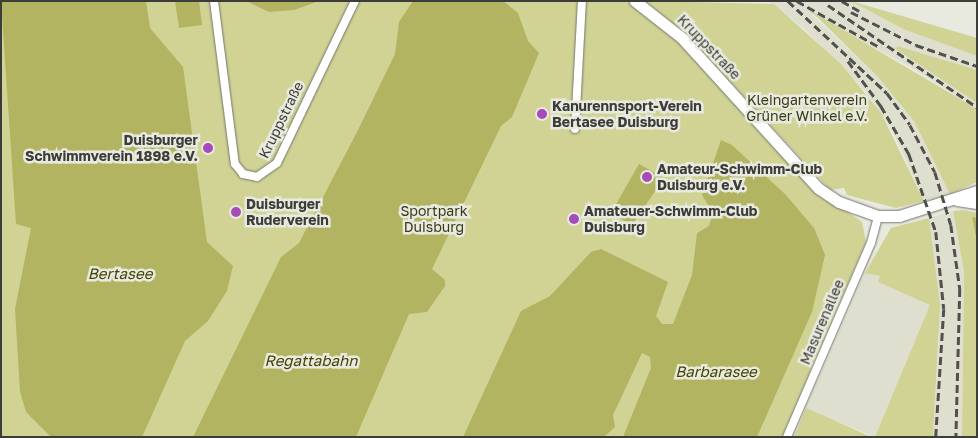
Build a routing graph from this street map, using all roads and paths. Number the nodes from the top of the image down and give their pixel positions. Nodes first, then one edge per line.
1 (214, 1) edge
2 (355, 1) edge
3 (582, 1) edge
4 (635, 1) edge
5 (575, 129) dead end
6 (977, 191) edge
7 (957, 200) junction
8 (977, 203) edge
9 (878, 216) junction
10 (787, 437) edge

1 - 2 street, Kruppstraße
3 - 5 street
4 - 9 street, Kruppstraße
6 - 7 street, Kruppstraße
7 - 8 street, Kruppstraße
7 - 9 street, Kruppstraße
9 - 10 street, Masurenallee

